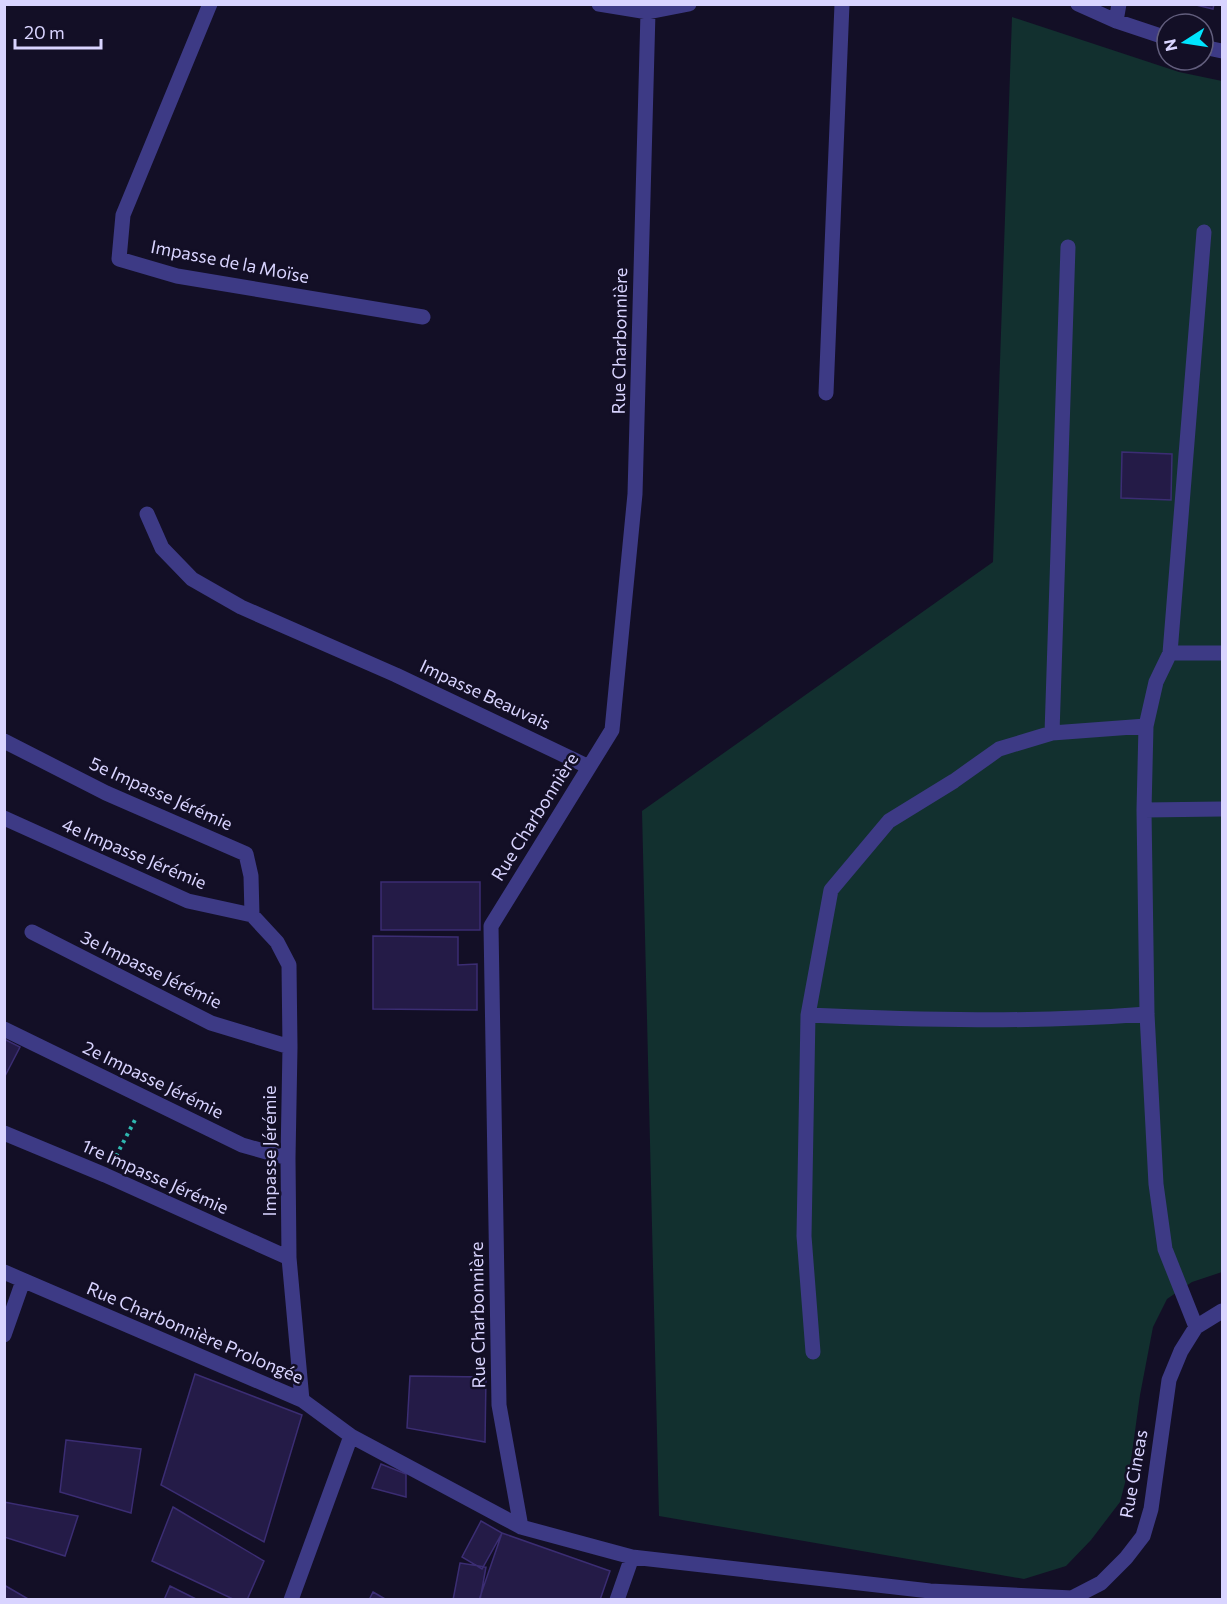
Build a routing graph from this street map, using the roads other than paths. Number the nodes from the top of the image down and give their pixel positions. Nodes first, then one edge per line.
1 (210, 4) edge
2 (599, 4) edge
3 (689, 4) edge
4 (842, 4) edge
5 (1078, 4) edge
6 (1119, 4) edge
7 (648, 12) junction
8 (1116, 21) junction
9 (1155, 34) edge
10 (1204, 232) dead end
11 (1068, 247) dead end
12 (423, 317) dead end
13 (826, 393) dead end
14 (147, 514) dead end
15 (1170, 653) junction
16 (1222, 653) edge
17 (1146, 726) junction
18 (1052, 733) junction
19 (4, 741) edge
20 (589, 767) junction
21 (1222, 809) edge
22 (1144, 810) junction
23 (4, 818) edge
24 (252, 915) junction
25 (32, 932) dead end
26 (1147, 1014) junction
27 (808, 1015) junction
28 (4, 1029) edge
29 (290, 1047) junction
30 (4, 1133) edge
31 (288, 1158) junction
32 (289, 1258) junction
33 (4, 1272) edge
34 (23, 1281) junction
35 (1222, 1311) edge
36 (1196, 1327) junction
37 (4, 1335) edge
38 (813, 1352) dead end
39 (302, 1400) junction
40 (351, 1436) junction
41 (521, 1527) junction
42 (632, 1557) junction
43 (930, 1595) edge
44 (291, 1599) edge
45 (617, 1599) edge

1 - 12 street, Impasse de la Moïse
2 - 7 street
3 - 7 street
4 - 13 street
5 - 8 street
6 - 8 street
7 - 20 street, Rue Charbonnière
8 - 9 street
10 - 15 street
11 - 18 street
14 - 20 street, Impasse Beauvais
15 - 16 street
15 - 17 street
17 - 18 street
17 - 22 street
18 - 27 street
19 - 24 street, 5e Impasse Jérémie
20 - 41 street, Rue Charbonnière
21 - 22 street
22 - 26 street
23 - 24 street, 4e Impasse Jérémie
24 - 29 street, Impasse Jérémie
25 - 29 street, 3e Impasse Jérémie
26 - 27 street
26 - 36 street
27 - 38 street
28 - 31 street, 2e Impasse Jérémie
29 - 31 street, Impasse Jérémie
30 - 32 street, 1re Impasse Jérémie
31 - 32 street, Impasse Jérémie
32 - 39 street, Impasse Jérémie
33 - 34 street, Rue Charbonnière Prolongée
34 - 37 street
34 - 39 street, Rue Charbonnière Prolongée
35 - 36 street, Rue Cineas
36 - 43 street, Rue Cineas
39 - 40 street, Rue Charbonnière Prolongée
40 - 41 street, Rue Charbonnière Prolongée
40 - 44 street
41 - 42 street
42 - 43 street
42 - 45 street

